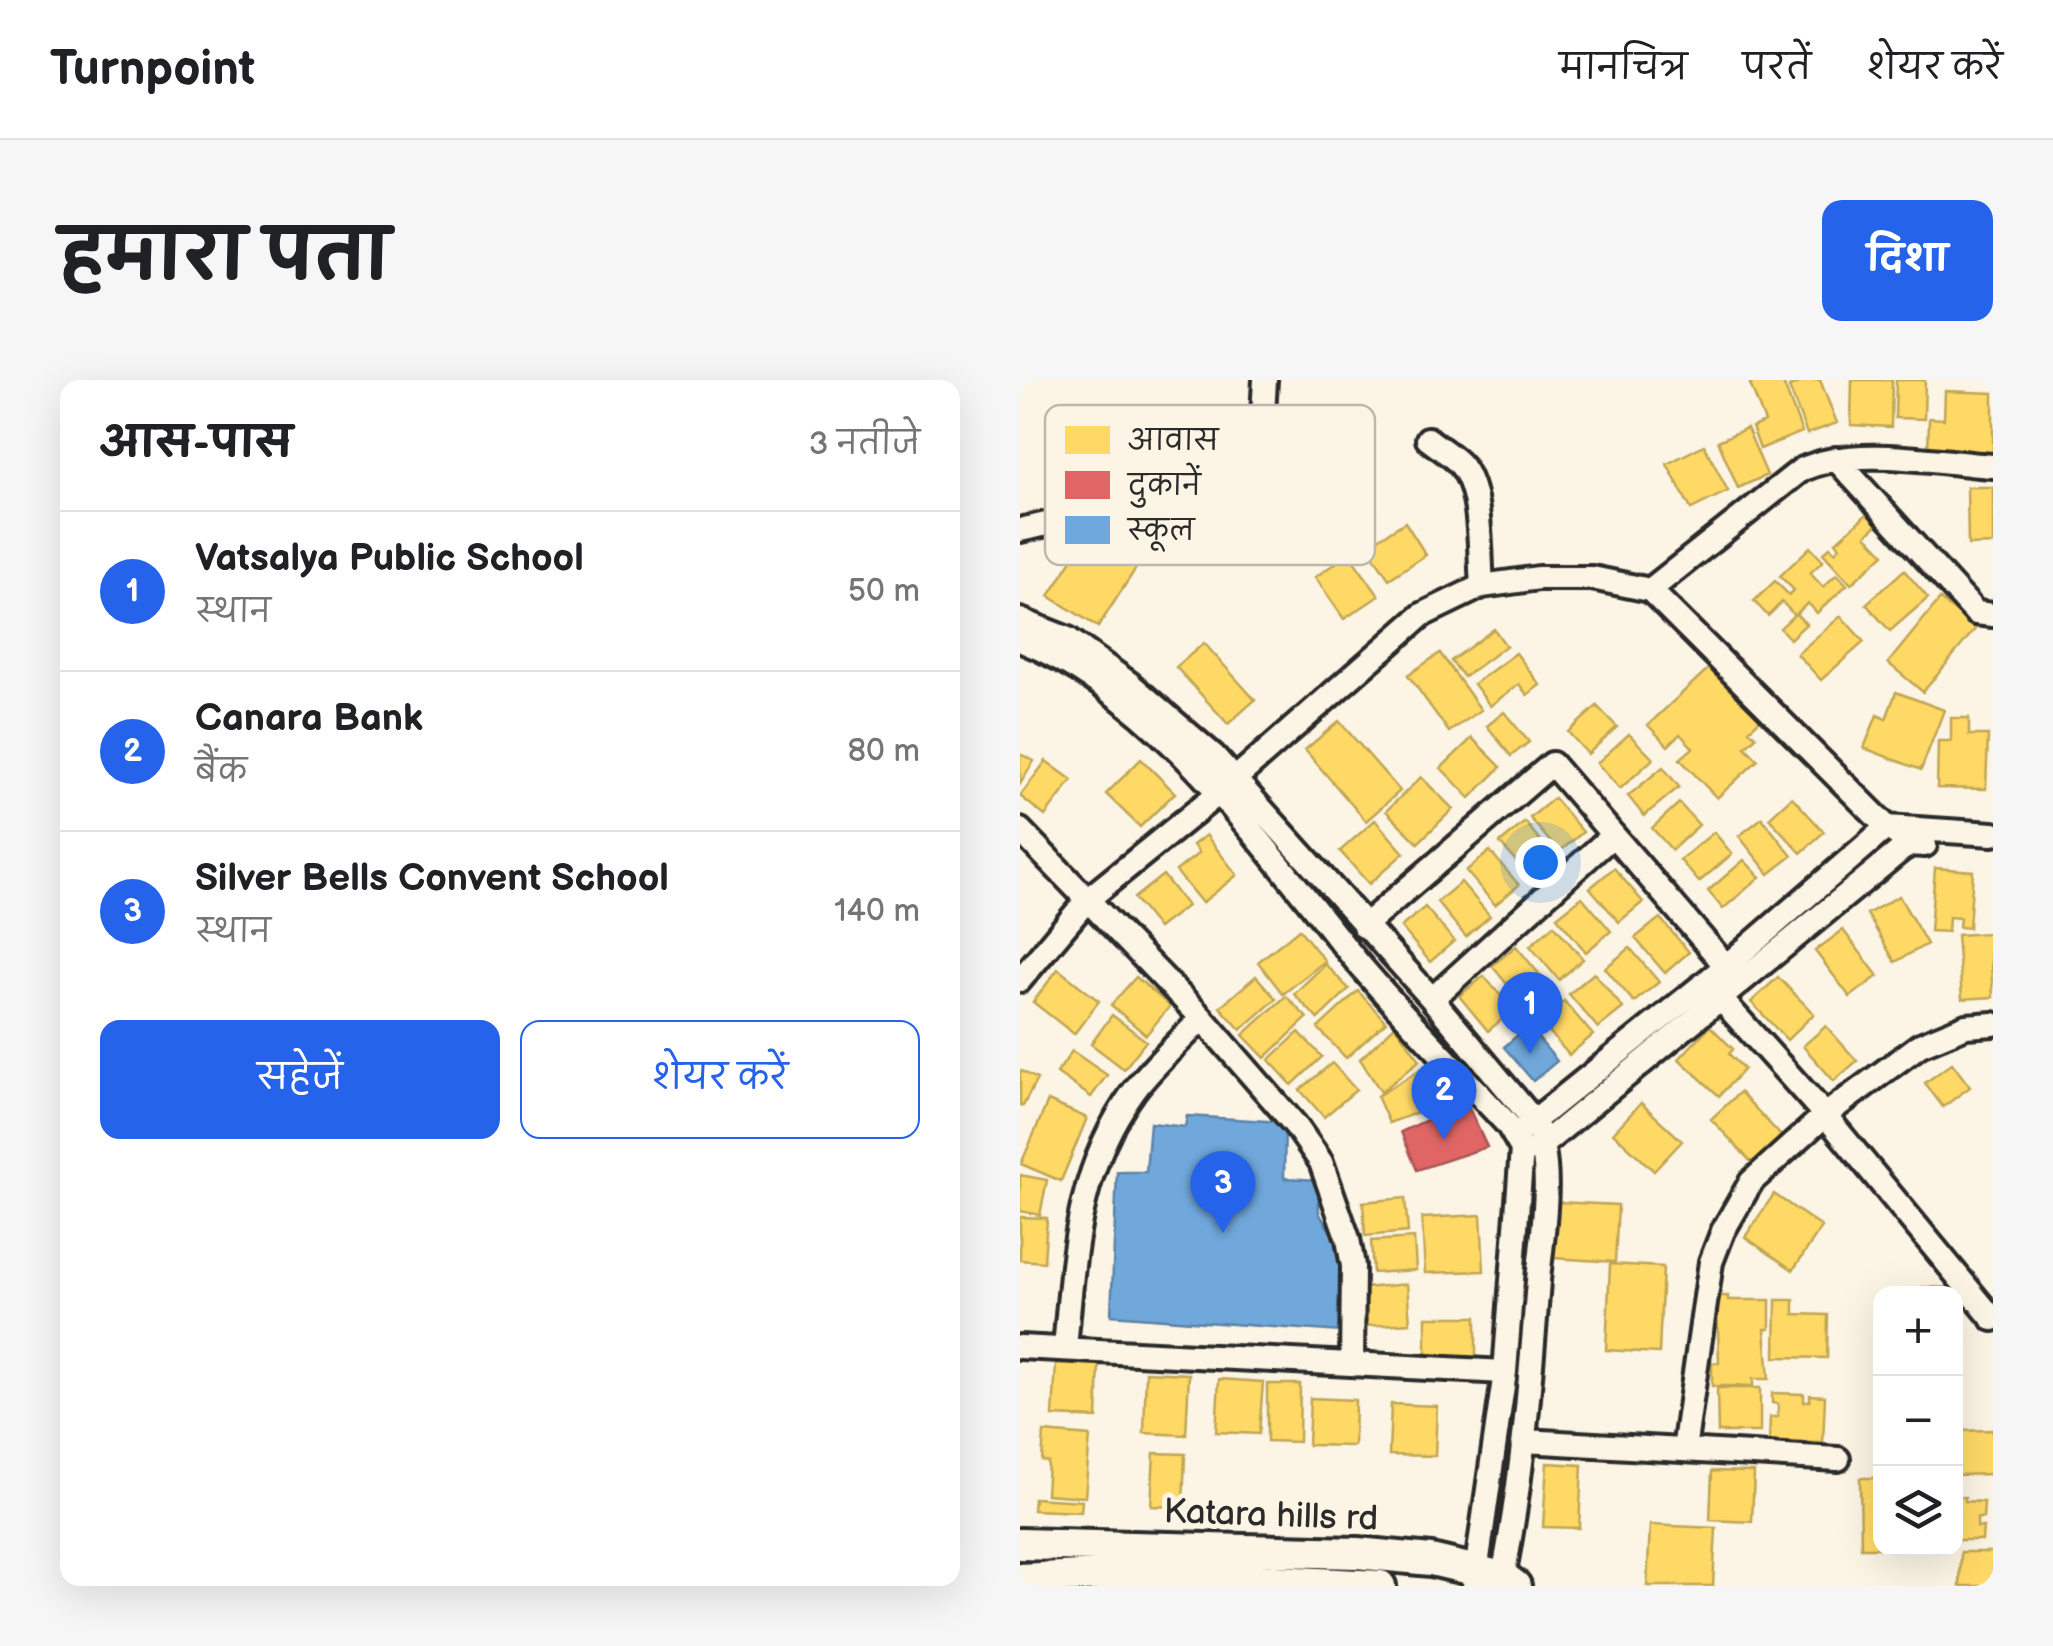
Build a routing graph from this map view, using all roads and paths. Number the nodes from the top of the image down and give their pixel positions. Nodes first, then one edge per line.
1 (1265, 380) edge
2 (1264, 405) edge
3 (1428, 439) dead end
4 (1836, 459) junction
5 (1993, 466) edge
6 (1045, 524) edge
7 (1020, 530) edge
8 (1482, 586) junction
9 (1650, 590) junction
10 (1993, 615) edge
11 (1020, 620) edge
12 (1020, 640) edge
13 (1226, 785) junction
14 (1887, 827) junction
15 (1020, 830) edge
16 (1993, 834) edge
17 (1613, 835) junction
18 (1910, 844) junction
19 (1993, 850) edge
20 (1088, 900) junction
21 (1364, 926) junction
22 (1726, 966) junction
23 (1020, 980) edge
24 (1713, 990) junction
25 (1432, 999) junction
26 (1202, 1018) junction
27 (1993, 1024) edge
28 (1825, 1115) junction
29 (1540, 1133) junction
30 (1514, 1135) junction
31 (1523, 1161) junction
32 (1993, 1319) edge
33 (1020, 1347) edge
34 (1065, 1348) junction
35 (1352, 1364) junction
36 (1505, 1372) junction
37 (1525, 1441) junction
38 (1684, 1450) junction
39 (1838, 1459) dead end
40 (1023, 1544) edge
41 (1494, 1581) edge
42 (1021, 1582) edge
43 (1380, 1586) edge

1 - 2 street
3 - 8 street
4 - 5 street
4 - 9 street
4 - 10 street
6 - 7 street
8 - 9 street
8 - 13 street
9 - 14 street
11 - 13 street
12 - 13 street
13 - 20 street
13 - 21 street
13 - 30 street
14 - 16 street
14 - 18 street
14 - 22 street
15 - 20 street
17 - 21 street
17 - 22 street
17 - 25 street
18 - 19 street
18 - 24 street
20 - 23 street
20 - 26 street
21 - 25 street
22 - 24 street
24 - 28 street
24 - 29 street
25 - 29 street
26 - 34 street
26 - 35 street
27 - 28 street
28 - 32 street
28 - 38 street
29 - 30 street
29 - 31 street
29 - 37 street
30 - 31 street
31 - 36 street
33 - 34 street
34 - 35 street
35 - 36 street
36 - 41 street
37 - 38 street
37 - 41 street
38 - 39 street
40 - 41 main road, Katara hills rd
40 - 42 street
42 - 43 main road, Katara hills rd

